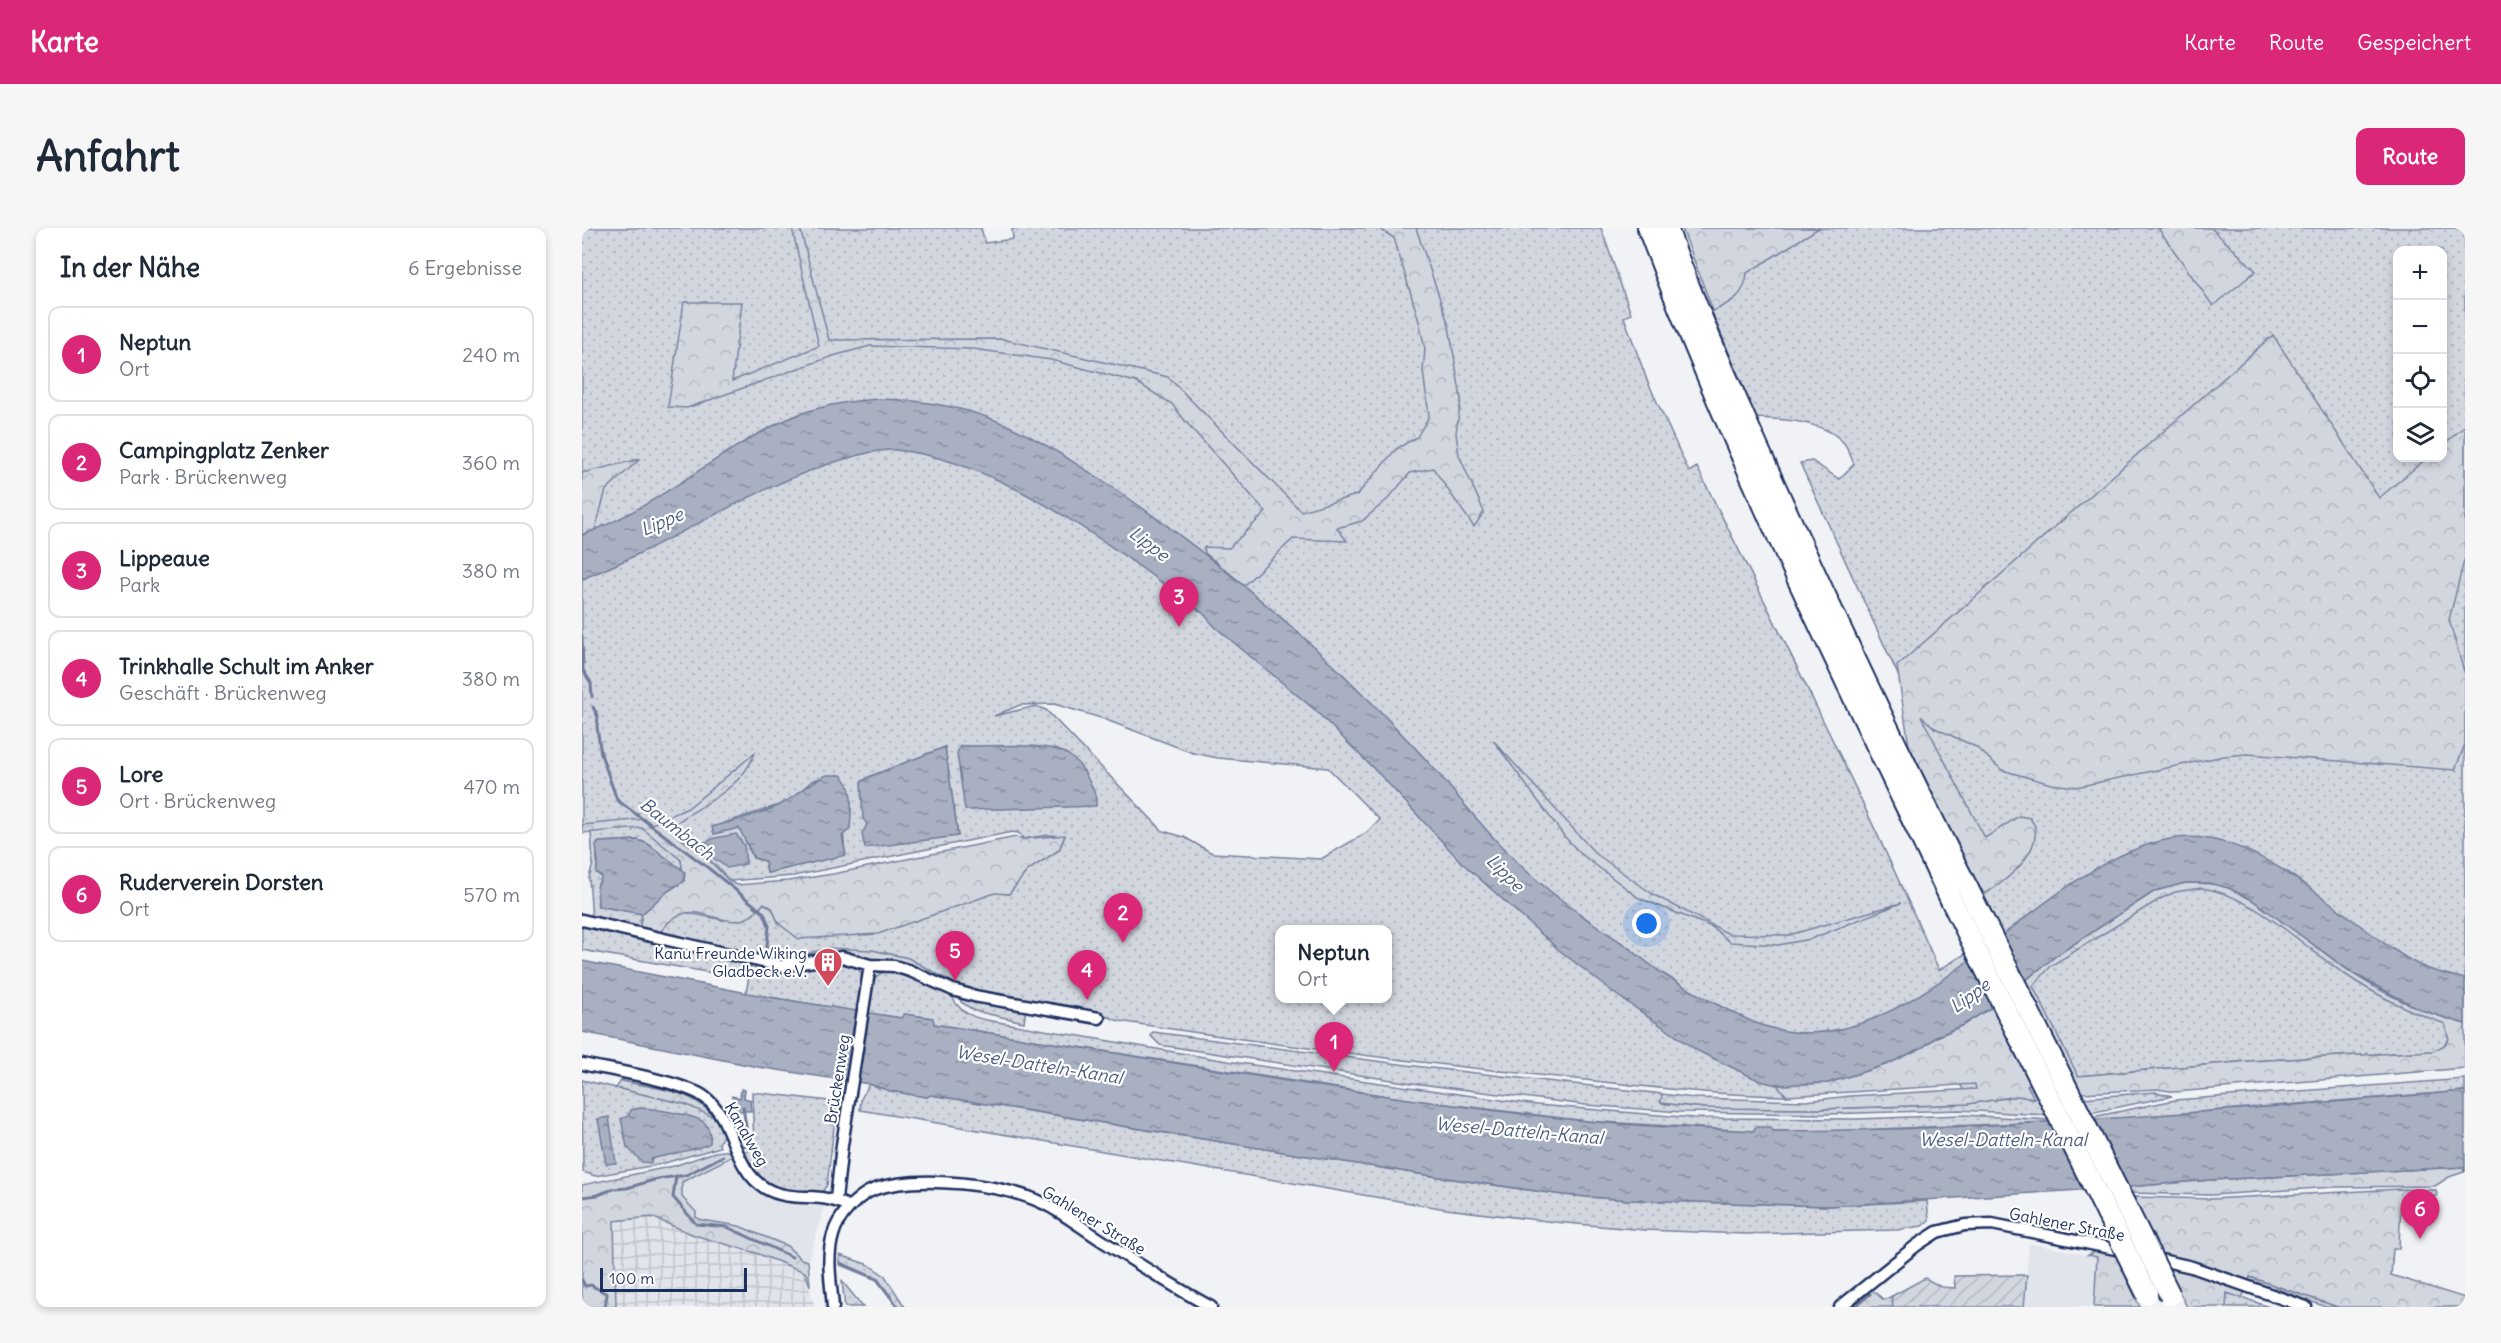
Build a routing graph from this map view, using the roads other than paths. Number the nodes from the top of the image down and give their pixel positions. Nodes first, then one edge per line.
1 (1647, 228) edge
2 (1667, 228) edge
3 (1684, 302) junction
4 (1959, 893) junction
5 (582, 920) edge
6 (870, 965) junction
7 (1098, 1018) dead end
8 (582, 1064) edge
9 (836, 1199) junction
10 (849, 1207) junction
11 (2150, 1301) edge
12 (2172, 1301) edge
13 (833, 1307) edge
14 (1211, 1307) edge
15 (1840, 1307) edge
16 (2306, 1307) edge

1 - 3 highway
2 - 3 highway
3 - 4 highway
4 - 11 highway, bridge
4 - 12 highway, bridge
5 - 6 street
6 - 7 street
6 - 9 street, Brückenweg
8 - 9 street, Kanalweg
9 - 10 street, Kanalweg
10 - 13 street, Gahlener Straße
10 - 14 street, Gahlener Straße
15 - 16 street, Gahlener Straße

